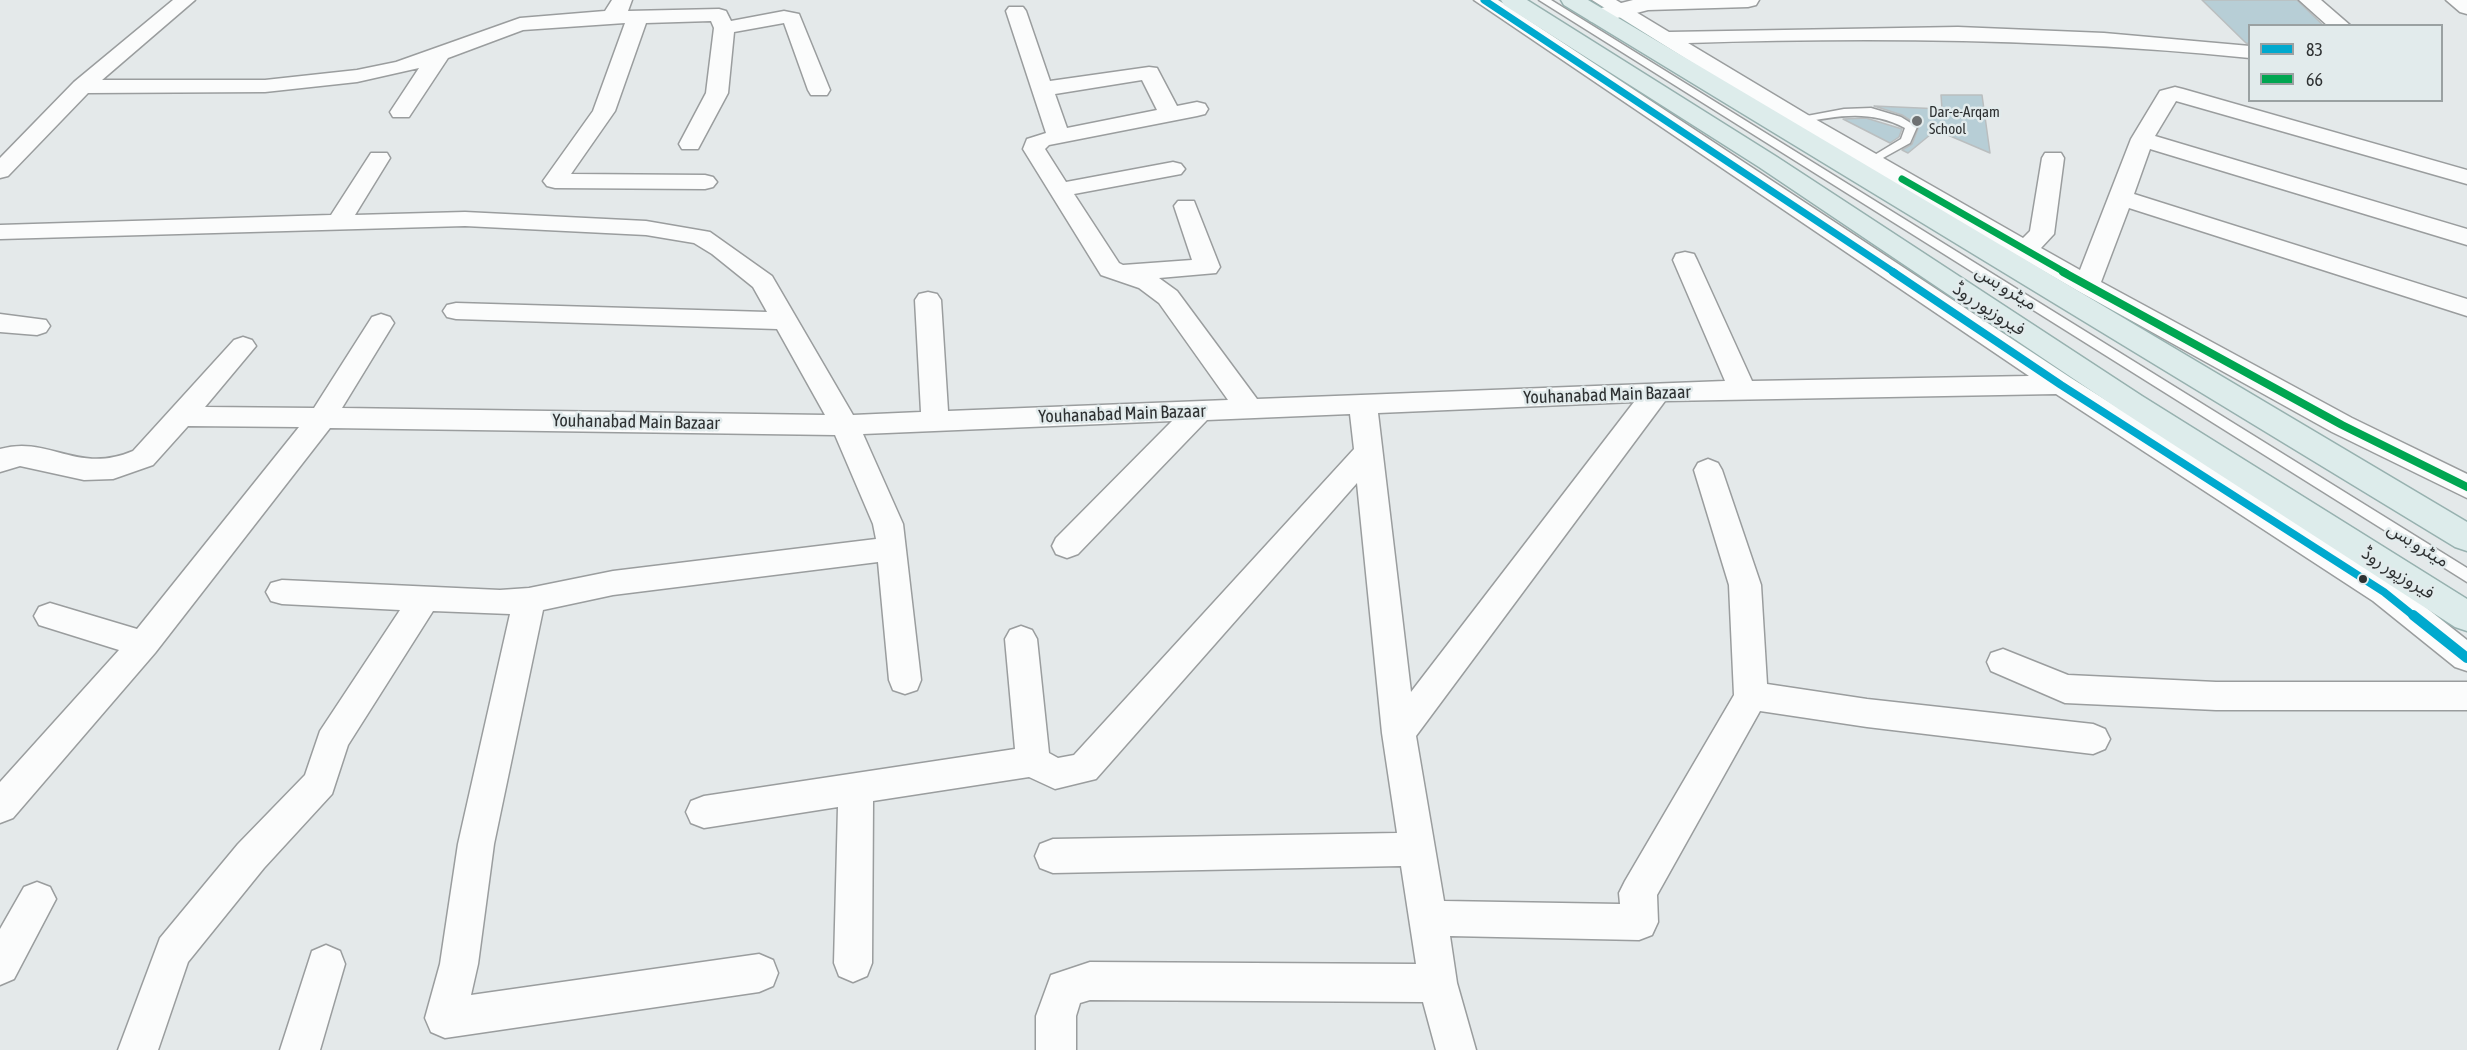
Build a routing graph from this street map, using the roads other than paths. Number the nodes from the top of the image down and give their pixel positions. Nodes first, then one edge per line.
1 (1484, 0) edge
2 (1512, 0) edge
3 (1545, 0) edge
4 (1572, 0) edge
5 (1748, 0) edge
6 (2309, 0) edge
7 (2456, 0) edge
8 (190, 1) edge
9 (616, 8) edge
10 (1606, 8) edge
11 (2467, 8) edge
12 (1016, 11) dead end
13 (637, 18) junction
14 (2339, 24) edge
15 (724, 28) junction
16 (1665, 38) junction
17 (441, 51) junction
18 (2248, 52) edge
19 (82, 87) junction
20 (1042, 89) junction
21 (819, 90) dead end
22 (1734, 90) junction
23 (1197, 109) dead end
24 (401, 112) dead end
25 (1170, 115) junction
26 (1800, 120) junction
27 (1058, 136) junction
28 (2142, 139) junction
29 (690, 144) dead end
30 (379, 158) dead end
31 (2053, 158) dead end
32 (1173, 169) dead end
33 (1875, 170) junction
34 (0, 171) edge
35 (2467, 177) edge
36 (650, 181) junction
37 (705, 182) dead end
38 (1059, 190) junction
39 (2121, 198) junction
40 (1186, 206) dead end
41 (338, 223) junction
42 (616, 226) junction
43 (0, 232) edge
44 (2467, 237) edge
45 (2025, 249) junction
46 (1685, 260) dead end
47 (1120, 273) junction
48 (2087, 285) junction
49 (928, 300) dead end
50 (2467, 308) edge
51 (456, 311) dead end
52 (785, 321) junction
53 (0, 323) edge
54 (381, 323) dead end
55 (37, 326) dead end
56 (243, 346) dead end
57 (2061, 385) junction
58 (1743, 390) junction
59 (1657, 392) junction
60 (1363, 404) junction
61 (1249, 408) junction
62 (1200, 410) junction
63 (182, 416) junction
64 (322, 418) junction
65 (935, 421) junction
66 (845, 425) junction
67 (1368, 452) junction
68 (0, 462) edge
69 (1708, 470) dead end
70 (2467, 487) edge
71 (2467, 538) edge
72 (892, 545) junction
73 (1066, 546) dead end
74 (2467, 576) edge
75 (282, 592) dead end
76 (424, 599) junction
77 (530, 600) junction
78 (50, 616) dead end
79 (2467, 617) edge
80 (1021, 639) dead end
81 (144, 644) junction
82 (2467, 658) edge
83 (2003, 662) dead end
84 (905, 680) dead end
85 (1751, 696) junction
86 (2467, 696) edge
87 (1399, 733) junction
88 (2092, 739) dead end
89 (1033, 761) junction
90 (856, 788) junction
91 (0, 807) edge
92 (704, 812) dead end
93 (1417, 849) junction
94 (1053, 856) dead end
95 (37, 899) dead end
96 (1428, 918) junction
97 (853, 963) dead end
98 (326, 964) dead end
99 (0, 966) edge
100 (759, 973) dead end
101 (1438, 983) junction
102 (138, 1050) edge
103 (300, 1050) edge
104 (1056, 1050) edge
105 (1456, 1050) edge

1 - 57 street
2 - 79 main road, فیروزپور روڈ
3 - 74 lane, میٹرو بس
4 - 10 main road
5 - 10 street
6 - 14 street
7 - 11 street
8 - 19 street
9 - 13 street
9 - 17 street
10 - 16 street
10 - 22 main road
12 - 20 street
13 - 15 street
13 - 36 street
15 - 21 street
15 - 29 street
16 - 18 street
16 - 22 street
17 - 19 street
17 - 24 street
19 - 34 street
20 - 25 street
20 - 27 street
22 - 26 street
22 - 33 main road
23 - 25 street
25 - 27 street
26 - 33 street
26 - 33 lane
27 - 38 street
28 - 35 street
28 - 39 street
28 - 44 street
30 - 41 street
31 - 45 street
32 - 38 street
33 - 45 street
33 - 71 main road
36 - 37 street
36 - 42 street
38 - 47 street
39 - 48 street
39 - 50 street
40 - 47 street
41 - 42 street
41 - 43 street
42 - 52 street
45 - 48 street
46 - 58 street
47 - 61 street
48 - 70 street
49 - 65 street
51 - 52 street
52 - 66 street
53 - 55 street
54 - 64 street
56 - 63 street
57 - 58 street, Youhanabad Main Bazaar
57 - 82 street
58 - 59 street, Youhanabad Main Bazaar
59 - 60 street, Youhanabad Main Bazaar
59 - 87 street
60 - 61 street, Youhanabad Main Bazaar
60 - 67 street
61 - 62 street, Youhanabad Main Bazaar
62 - 65 street, Youhanabad Main Bazaar
62 - 73 street
63 - 64 street, Youhanabad Main Bazaar
63 - 68 street
64 - 66 street, Youhanabad Main Bazaar
64 - 81 street
65 - 66 street, Youhanabad Main Bazaar
66 - 72 street
67 - 87 street
67 - 89 street
69 - 85 street
72 - 77 street
72 - 84 street
75 - 76 street
76 - 77 street
76 - 102 street
77 - 100 street
78 - 81 street
80 - 89 street
81 - 91 street
83 - 86 street
85 - 88 street
85 - 96 street
87 - 93 street
89 - 90 street
90 - 92 street
90 - 97 street
93 - 94 street
93 - 96 street
95 - 99 street
96 - 101 street
98 - 103 street
101 - 104 street
101 - 105 street

